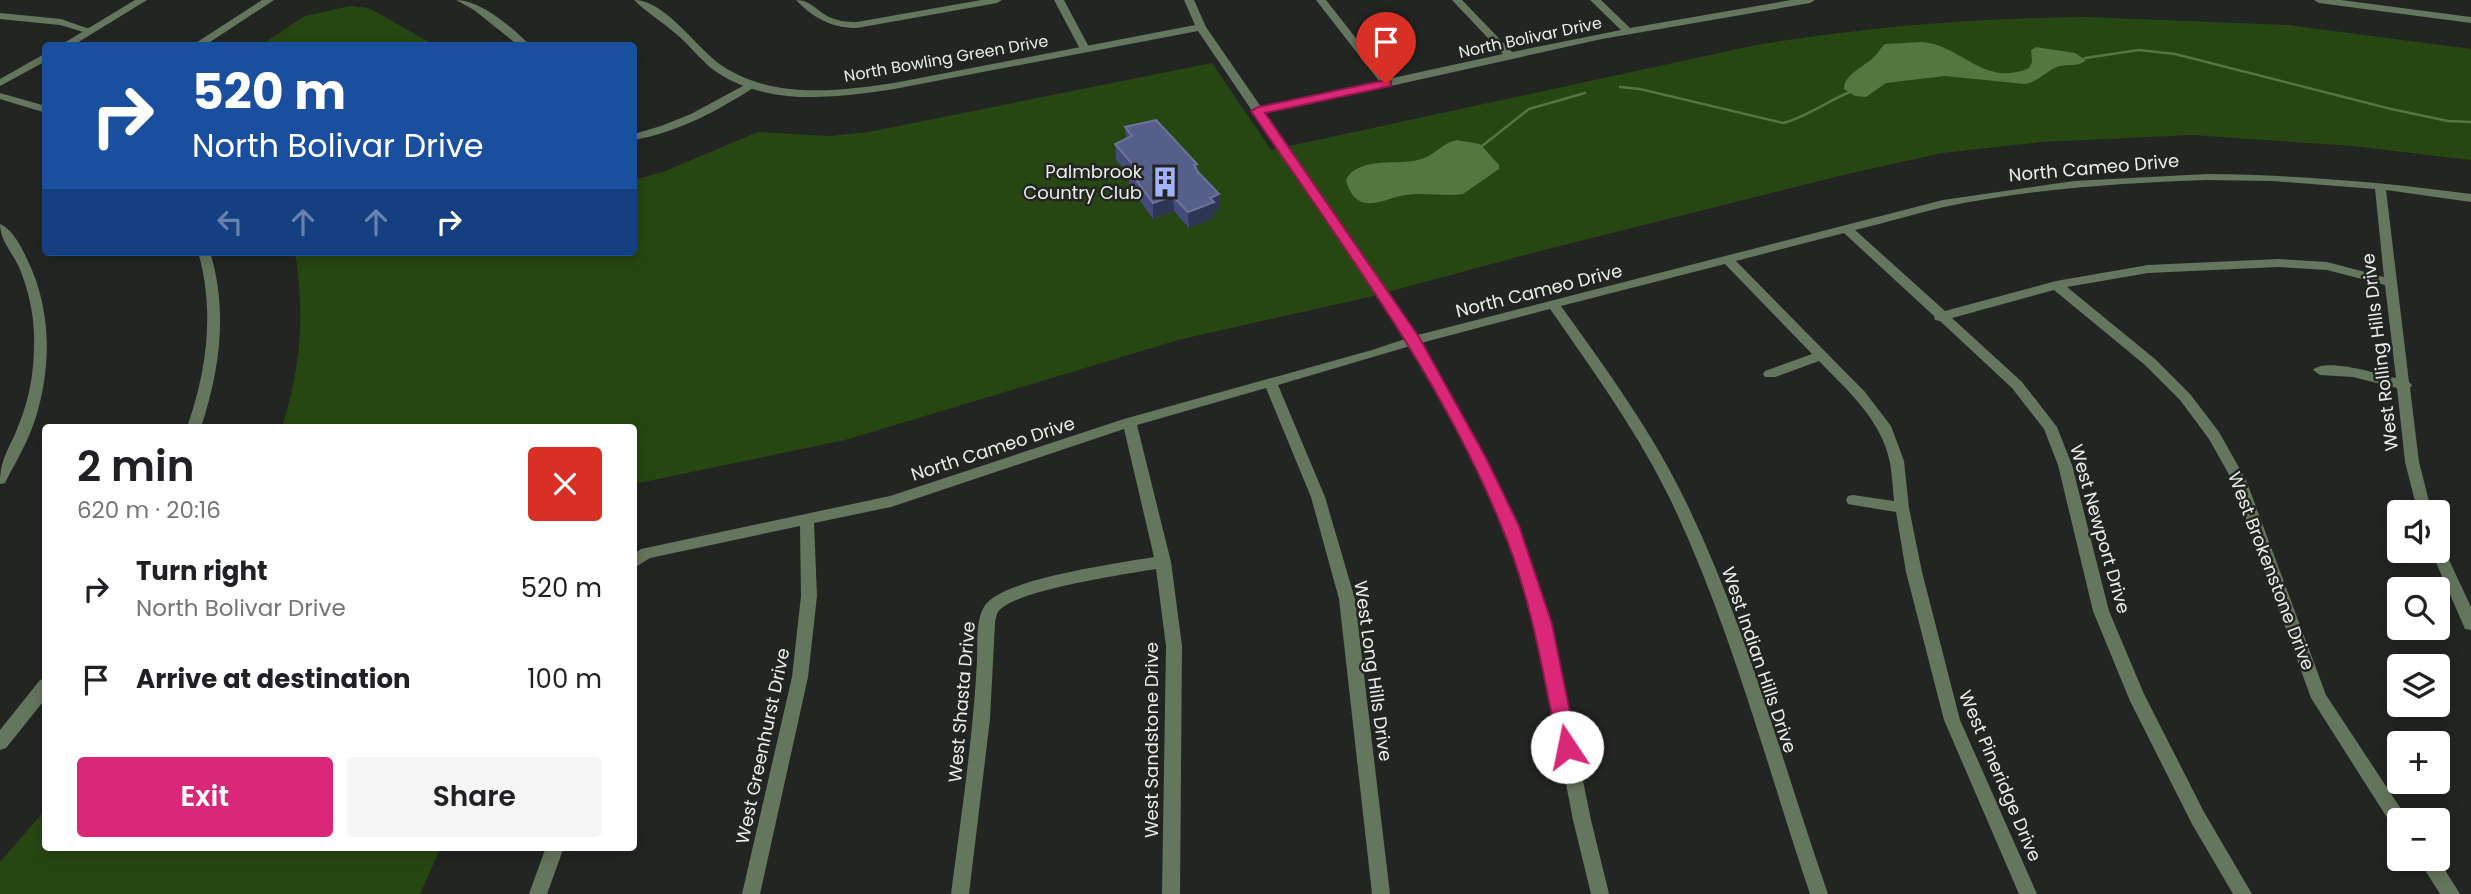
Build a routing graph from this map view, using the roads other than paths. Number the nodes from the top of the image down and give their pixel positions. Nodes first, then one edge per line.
1 (142, 0) edge
2 (269, 0) edge
3 (461, 0) edge
4 (639, 0) edge
5 (801, 0) edge
6 (997, 0) edge
7 (1059, 0) edge
8 (1189, 0) edge
9 (1321, 0) edge
10 (1457, 0) edge
11 (1595, 0) edge
12 (1735, 0) edge
13 (1810, 0) edge
14 (2319, 0) edge
15 (2342, 1) edge
16 (943, 5) edge
17 (1745, 9) junction
18 (0, 16) edge
19 (2471, 20) edge
20 (1201, 27) junction
21 (90, 31) junction
22 (1629, 32) junction
23 (71, 42) edge
24 (202, 42) edge
25 (521, 42) edge
26 (1085, 49) junction
27 (1511, 57) junction
28 (42, 58) edge
29 (0, 83) edge
30 (752, 84) junction
31 (1386, 84) junction
32 (0, 96) edge
33 (42, 109) edge
34 (1258, 111) junction
35 (637, 136) edge
36 (2379, 185) junction
37 (2471, 198) edge
38 (0, 228) edge
39 (1847, 229) junction
40 (206, 256) edge
41 (1728, 260) junction
42 (2390, 282) junction
43 (2056, 285) junction
44 (1555, 305) junction
45 (1940, 317) junction
46 (1414, 340) junction
47 (1821, 355) junction
48 (2320, 370) dead end
49 (1770, 374) dead end
50 (1270, 381) junction
51 (2405, 385) junction
52 (1129, 422) junction
53 (195, 424) edge
54 (0, 479) edge
55 (1853, 500) dead end
56 (2422, 500) edge
57 (1902, 508) junction
58 (807, 520) junction
59 (637, 559) edge
60 (1163, 562) junction
61 (2443, 563) edge
62 (2471, 624) edge
63 (42, 690) edge
64 (0, 743) edge
65 (2391, 808) edge
66 (554, 851) edge
67 (2435, 871) edge
68 (538, 894) edge
69 (751, 894) edge
70 (960, 894) edge
71 (1171, 894) edge
72 (1381, 894) edge
73 (1600, 894) edge
74 (1819, 894) edge
75 (2028, 894) edge
76 (2243, 894) edge
77 (2451, 894) edge

1 - 21 street
2 - 24 street
3 - 25 street
4 - 30 street, North Bowling Green Drive
5 - 16 street
6 - 16 street
7 - 26 street
8 - 20 street
9 - 31 street
10 - 27 street
11 - 22 street
12 - 17 street
13 - 17 street, North Bolivar Drive
14 - 15 street
15 - 19 street
17 - 22 street, North Bolivar Drive
18 - 21 street
20 - 26 street, North Bowling Green Drive
20 - 34 street
21 - 23 street
22 - 27 street, North Bolivar Drive
26 - 30 street, North Bowling Green Drive
27 - 31 street, North Bolivar Drive
28 - 29 street
30 - 35 street
31 - 34 street, North Bolivar Drive
32 - 33 street
34 - 46 street
36 - 37 street, North Cameo Drive
36 - 39 street, North Cameo Drive
36 - 42 street, West Rolling Hills Drive
38 - 54 street
39 - 41 street, North Cameo Drive
39 - 45 street, West Newport Drive
40 - 53 street
41 - 44 street, North Cameo Drive
41 - 47 street, West Pineridge Drive
42 - 43 street
42 - 51 street, West Rolling Hills Drive
43 - 45 street
43 - 65 street, West Brokenstone Drive
44 - 46 street, North Cameo Drive
44 - 74 street, West Indian Hills Drive
45 - 76 street, West Newport Drive
46 - 50 street, North Cameo Drive
46 - 73 street
47 - 49 street
47 - 57 street, West Pineridge Drive
48 - 51 street
50 - 52 street, North Cameo Drive
50 - 72 street, West Long Hills Drive
51 - 56 street, West Rolling Hills Drive
52 - 58 street, North Cameo Drive
52 - 60 street, West Sandstone Drive
55 - 57 street
57 - 75 street, West Pineridge Drive
58 - 59 street, North Cameo Drive
58 - 69 street, West Greenhurst Drive
60 - 70 street, West Shasta Drive
60 - 71 street, West Sandstone Drive
61 - 62 street
63 - 64 street
66 - 68 street
67 - 77 street

